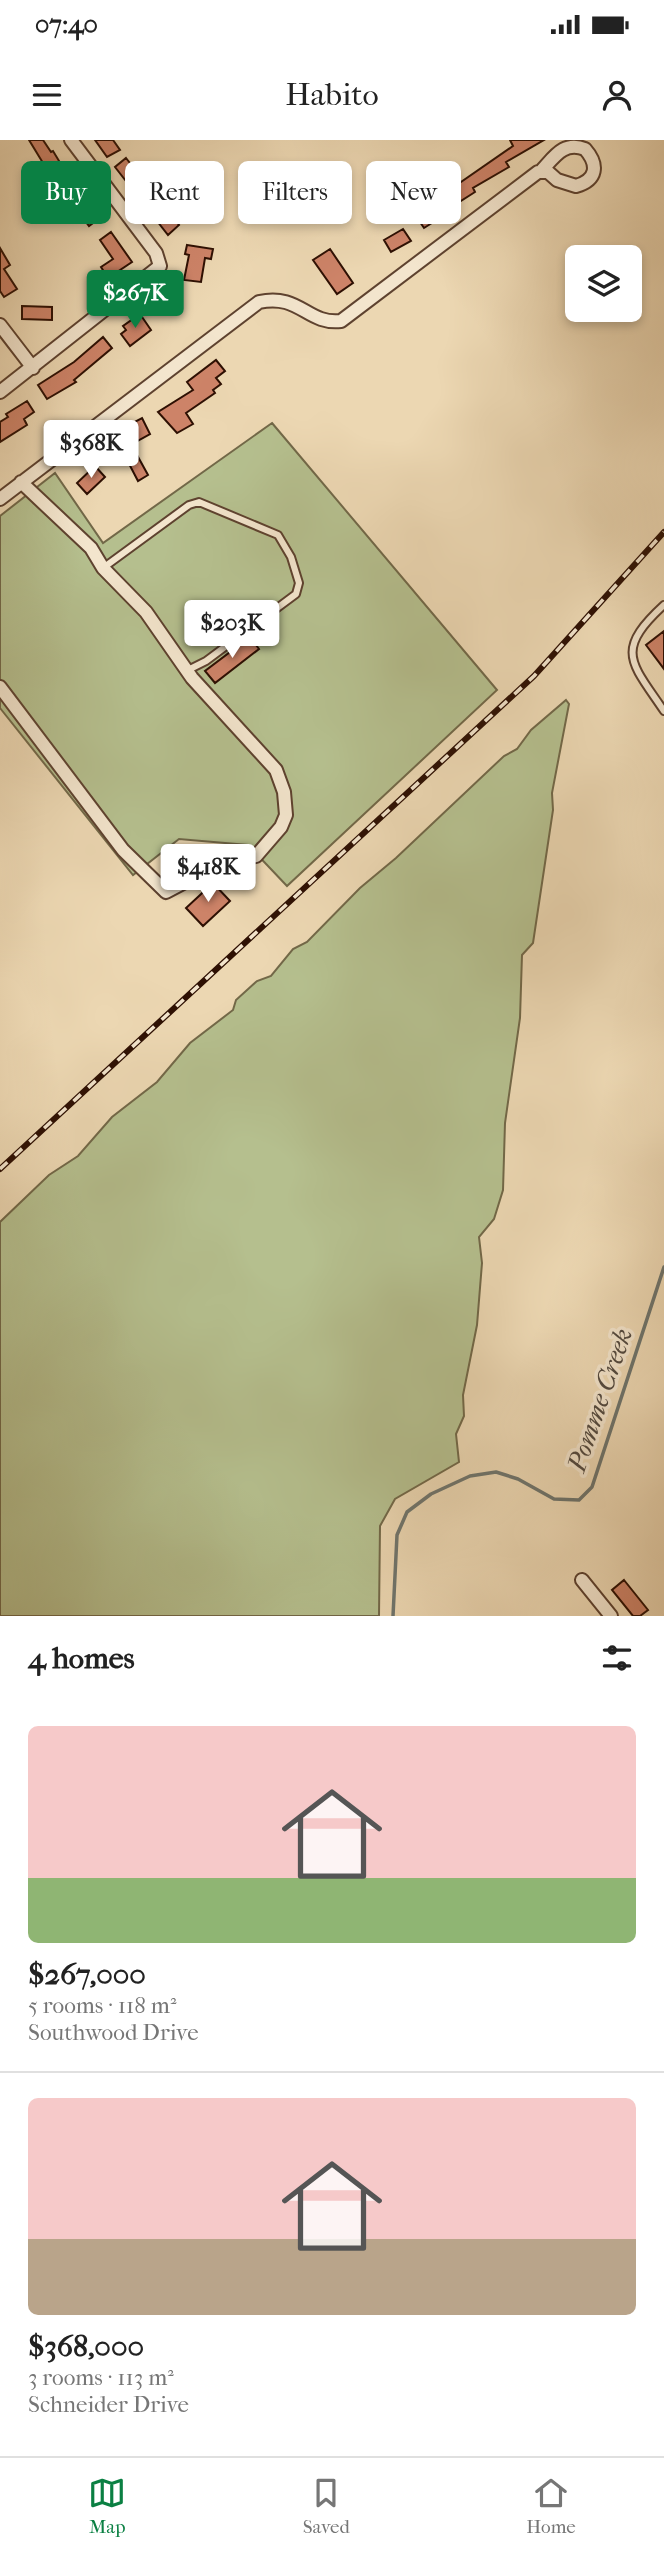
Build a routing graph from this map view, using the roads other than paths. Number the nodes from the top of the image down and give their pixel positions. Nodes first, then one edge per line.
1 (71, 140) edge
2 (542, 170) dead end
3 (0, 325) edge
4 (33, 368) junction
5 (0, 392) edge
6 (21, 482) junction
7 (0, 499) edge
8 (103, 568) junction
9 (664, 605) edge
10 (188, 670) junction
11 (0, 687) edge
12 (664, 710) edge
13 (582, 1580) dead end
14 (611, 1616) edge

1 - 4 street
2 - 6 street
3 - 4 street
4 - 5 street
6 - 7 street
6 - 8 street
8 - 10 street
8 - 10 lane
9 - 12 lane
10 - 11 street
13 - 14 street

